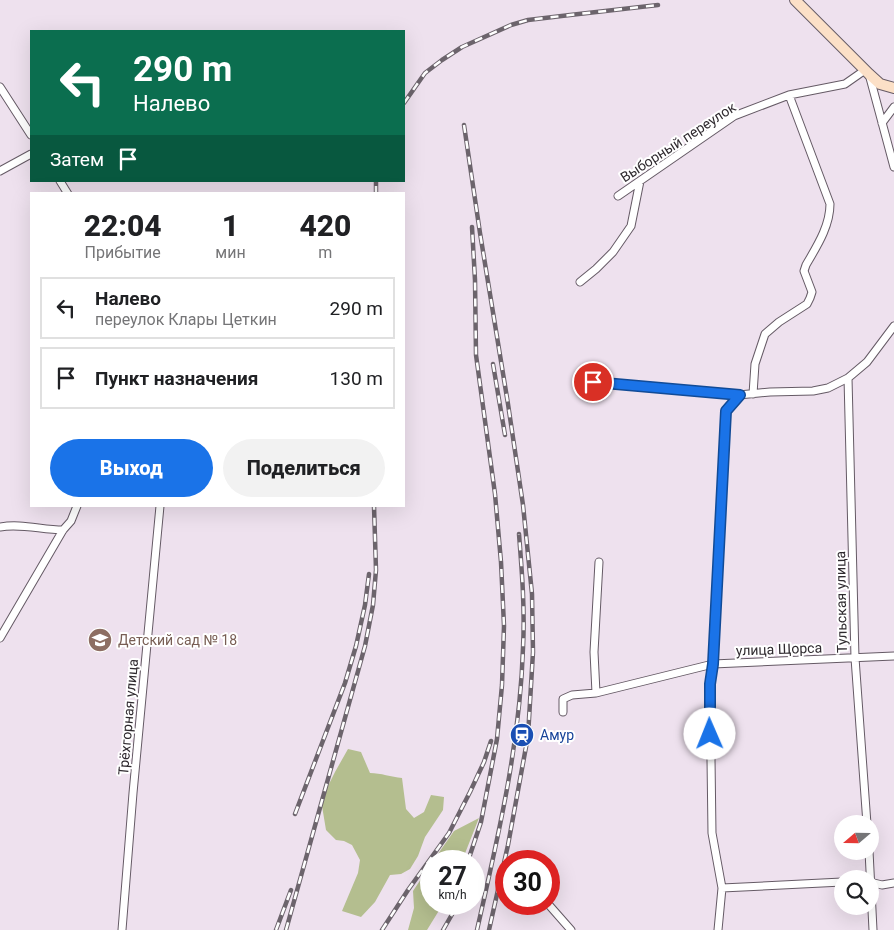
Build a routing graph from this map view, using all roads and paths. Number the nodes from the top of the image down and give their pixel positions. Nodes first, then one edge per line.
1 (795, 0) edge
2 (867, 72) junction
3 (0, 87) edge
4 (894, 88) edge
5 (789, 95) junction
6 (894, 107) edge
7 (882, 123) junction
8 (30, 134) edge
9 (30, 155) edge
10 (894, 168) edge
11 (0, 171) edge
12 (640, 180) junction
13 (618, 196) dead end
14 (580, 282) dead end
15 (894, 326) edge
16 (848, 378) junction
17 (593, 382) dead end
18 (753, 394) junction
19 (740, 395) junction
20 (78, 507) edge
21 (160, 507) edge
22 (0, 527) edge
23 (62, 530) junction
24 (599, 562) dead end
25 (0, 638) edge
26 (894, 656) edge
27 (855, 658) junction
28 (713, 664) junction
29 (596, 693) junction
30 (564, 712) dead end
31 (866, 815) edge
32 (834, 882) edge
33 (879, 883) edge
34 (894, 883) edge
35 (722, 888) junction
36 (558, 915) edge
37 (872, 915) edge
38 (122, 930) edge
39 (571, 930) edge
40 (718, 930) edge
41 (873, 930) edge

1 - 2 main road
2 - 4 main road
2 - 5 street, Выборный переулок
2 - 7 street
3 - 8 street
5 - 12 street, Выборный переулок
5 - 18 street
6 - 7 street
7 - 10 street
9 - 11 street
12 - 13 street, Выборный переулок
12 - 14 street
15 - 16 street
16 - 18 street
16 - 27 street, Тульская улица
17 - 19 street
18 - 19 street
19 - 28 street
20 - 23 street
21 - 38 street, Трёхгорная улица
22 - 23 street
23 - 25 street
24 - 29 street
26 - 27 street, улица Щорса
27 - 28 street, улица Щорса
27 - 31 street, Тульская улица
28 - 29 street, улица Щорса
28 - 35 street
29 - 30 street, улица Щорса
32 - 35 street
33 - 34 street
35 - 40 street
36 - 39 street
37 - 41 street

